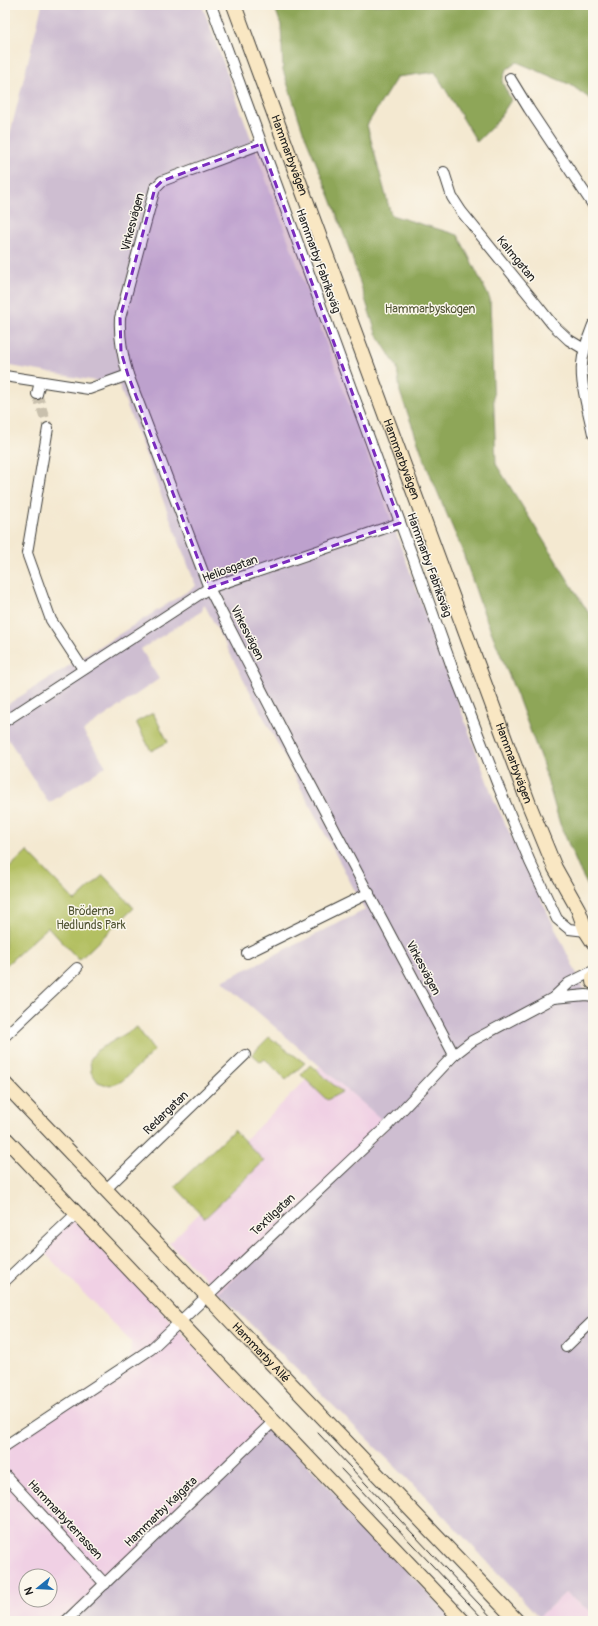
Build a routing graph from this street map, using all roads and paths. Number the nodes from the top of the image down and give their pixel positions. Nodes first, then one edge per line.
1 (211, 5) edge
2 (234, 5) edge
3 (510, 78) dead end
4 (261, 144) junction
5 (444, 172) dead end
6 (593, 205) edge
7 (593, 325) edge
8 (584, 349) junction
9 (128, 374) junction
10 (5, 376) edge
11 (40, 382) junction
12 (37, 394) tunnel mouth
13 (48, 428) tunnel mouth
14 (593, 434) edge
15 (400, 524) junction
16 (209, 588) junction
17 (83, 669) junction
18 (5, 721) edge
19 (369, 892) junction
20 (591, 931) edge
21 (247, 953) dead end
22 (77, 968) dead end
23 (593, 971) edge
24 (593, 978) edge
25 (593, 982) edge
26 (593, 996) edge
27 (553, 998) junction
28 (5, 1036) edge
29 (245, 1055) dead end
30 (454, 1055) junction
31 (5, 1084) edge
32 (5, 1138) edge
33 (106, 1189) junction
34 (77, 1213) junction
35 (5, 1281) edge
36 (207, 1295) junction
37 (179, 1320) junction
38 (593, 1321) edge
39 (566, 1347) dead end
40 (274, 1421) junction
41 (5, 1446) edge
42 (5, 1475) edge
43 (105, 1584) junction
44 (66, 1621) edge
45 (463, 1621) edge
46 (517, 1621) edge

1 - 4 street, Hammarby Fabriksväg
2 - 20 street, Hammarbyvägen
3 - 6 street
4 - 9 street, Virkesvägen
4 - 15 street, Hammarby Fabriksväg
5 - 8 street, Kalmgatan
7 - 8 street
8 - 14 street
9 - 11 street
9 - 16 street, Virkesvägen
10 - 11 street
11 - 12 street
13 - 17 street
15 - 16 street, Heliosgatan
15 - 20 street, Hammarby Fabriksväg
16 - 17 street, Heliosgatan
16 - 19 street, Virkesvägen
17 - 18 street, Heliosgatan
19 - 21 street
19 - 30 street, Virkesvägen
22 - 28 street
23 - 27 street, Textilgatan
24 - 25 street
26 - 27 street, Textilgatan
27 - 30 street, Textilgatan
29 - 33 street, Redargatan
30 - 36 street, Textilgatan
31 - 33 street, Hammarby Allé
32 - 34 street
33 - 36 street, Hammarby Allé
34 - 35 street
34 - 37 street
36 - 37 street, Textilgatan
36 - 46 street, Hammarby Allé
37 - 40 street
37 - 41 street, Textilgatan
38 - 39 street
40 - 43 street, Hammarby Kajgata
40 - 45 street
42 - 43 street, Hammarbyterrassen
43 - 44 street, Hammarby Kajgata

